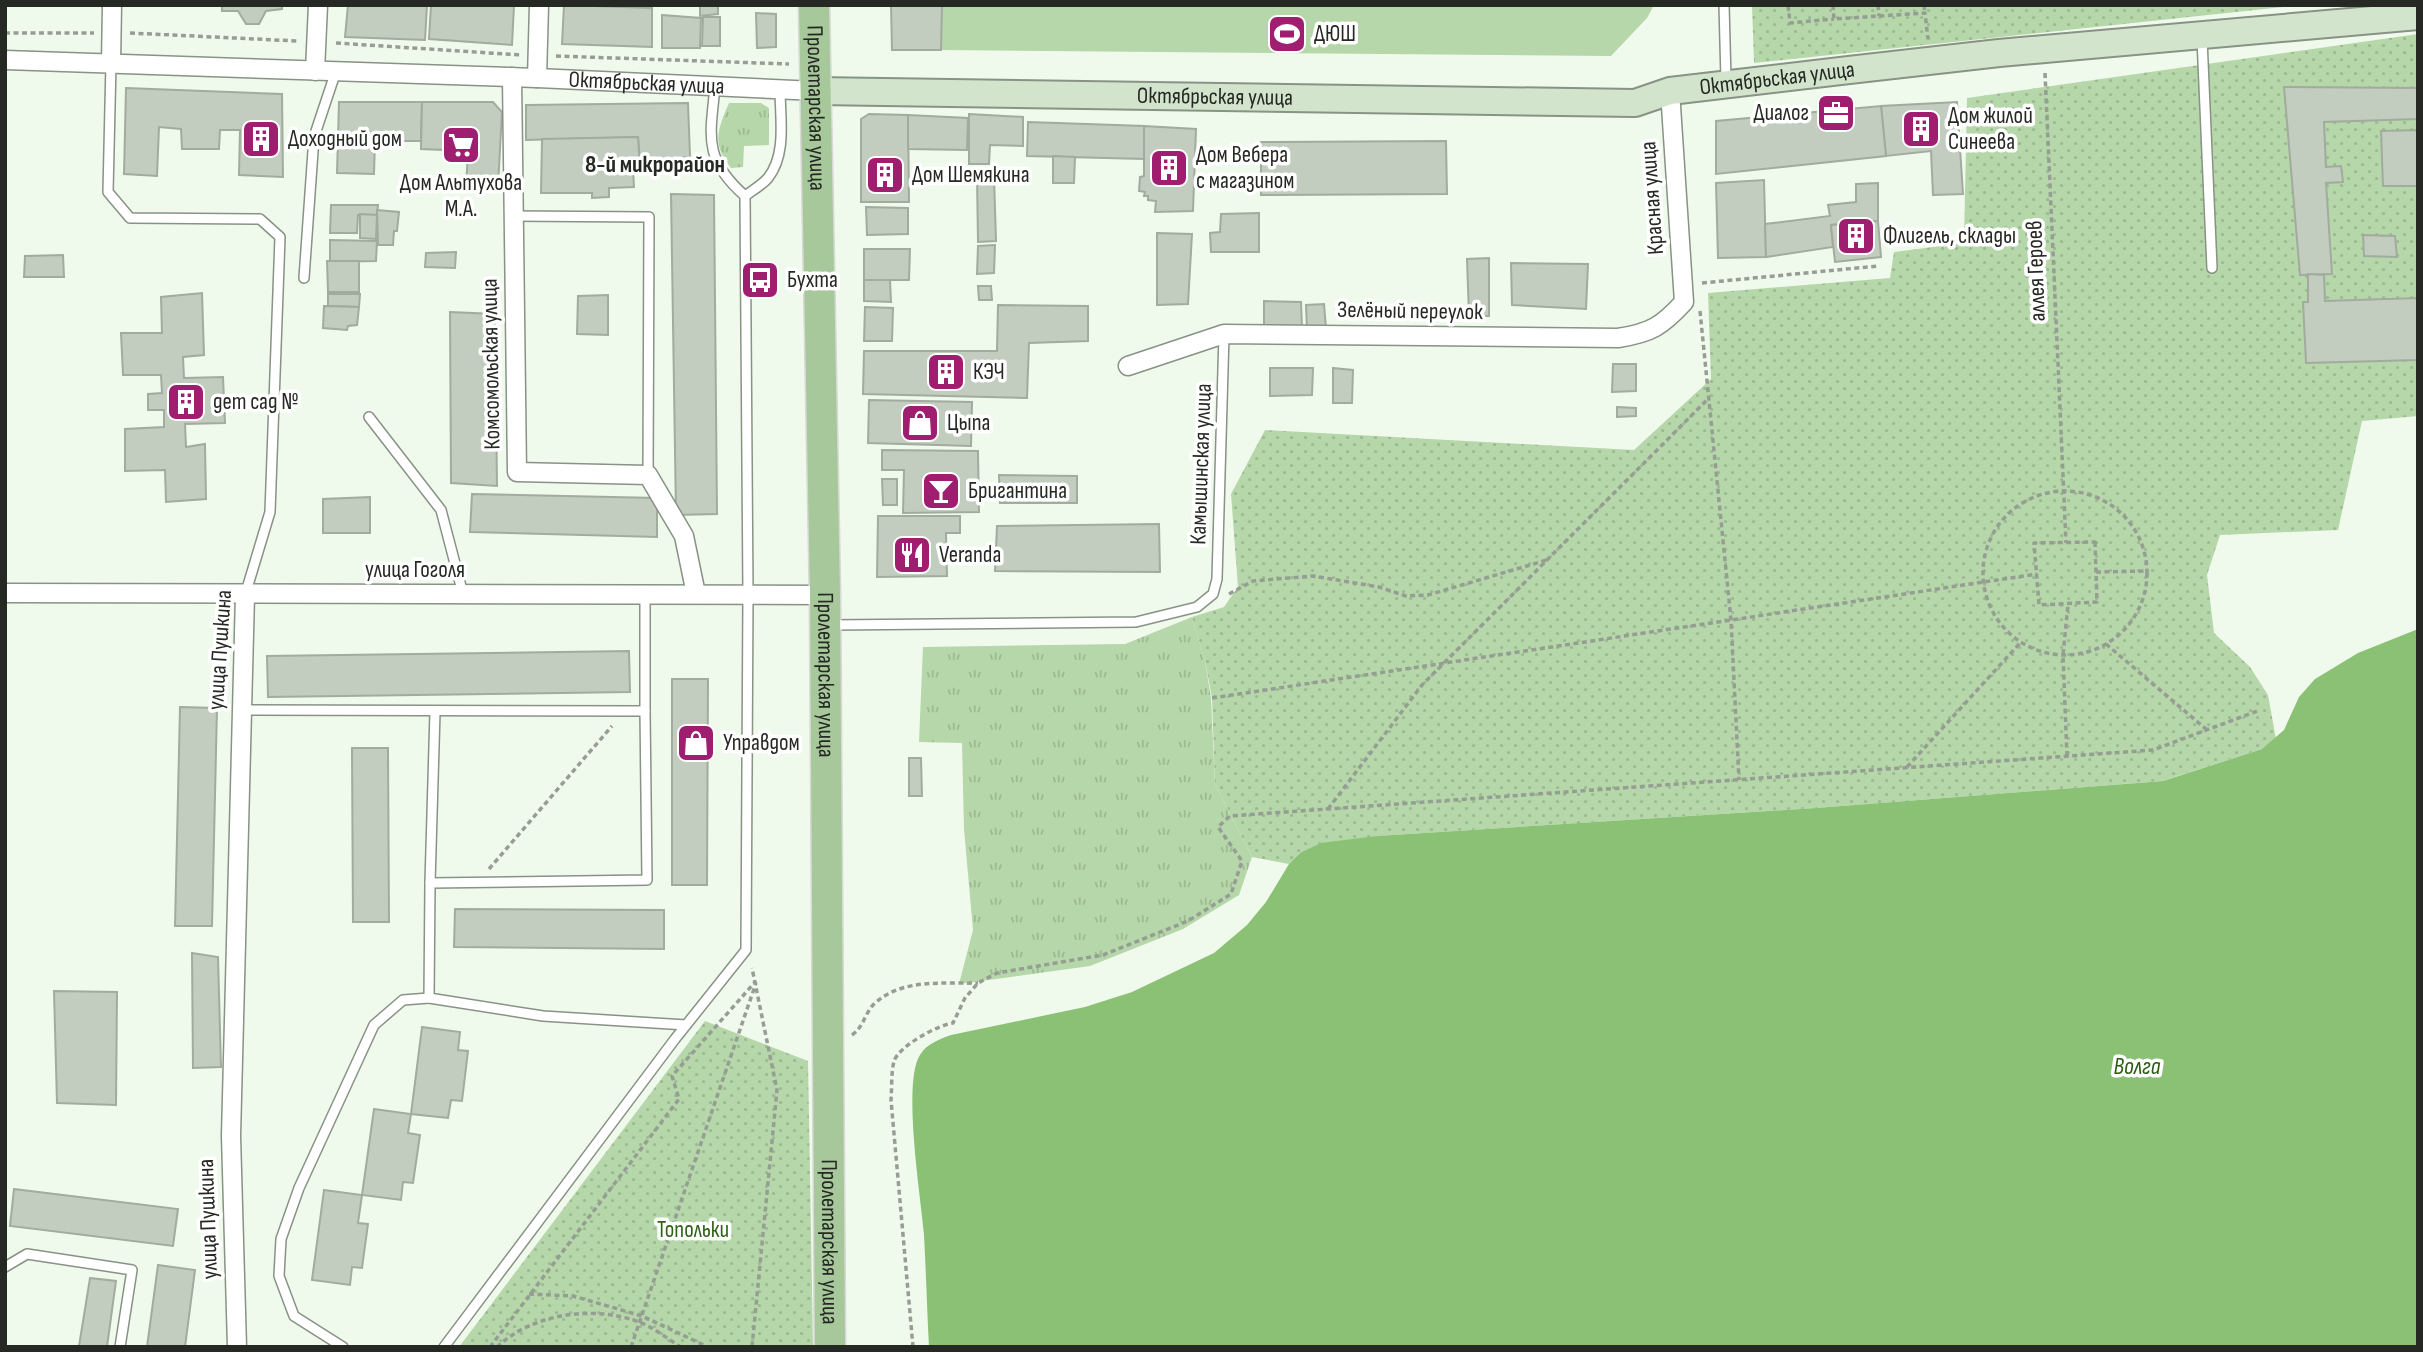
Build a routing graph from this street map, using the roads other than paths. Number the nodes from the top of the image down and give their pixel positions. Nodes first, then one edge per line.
1 (112, 5) edge
2 (318, 5) edge
3 (540, 5) edge
4 (814, 5) edge
5 (1724, 5) edge
6 (2418, 16) edge
7 (2202, 36) junction
8 (5, 60) edge
9 (111, 63) junction
10 (315, 71) junction
11 (336, 71) junction
12 (512, 77) junction
13 (537, 78) junction
14 (1726, 84) junction
15 (715, 87) junction
16 (780, 89) junction
17 (816, 91) junction
18 (1670, 91) junction
19 (745, 196) junction
20 (512, 216) junction
21 (2212, 268) dead end
22 (304, 278) dead end
23 (1689, 299) joint
24 (1224, 334) junction
25 (1128, 366) dead end
26 (369, 417) dead end
27 (648, 475) junction
28 (5, 593) edge
29 (463, 594) junction
30 (645, 594) junction
31 (696, 594) junction
32 (748, 594) junction
33 (245, 595) junction
34 (825, 595) junction
35 (825, 625) junction
36 (240, 710) junction
37 (645, 711) junction
38 (435, 712) junction
39 (430, 883) junction
40 (429, 998) junction
41 (686, 1025) junction
42 (5, 1267) edge
43 (120, 1347) edge
44 (237, 1347) edge
45 (343, 1347) edge
46 (444, 1347) edge
47 (831, 1347) edge

1 - 9 street
2 - 10 street
3 - 13 street
4 - 17 main road, Пролетарская улица
5 - 14 lane
6 - 7 street, Октябрьская улица
7 - 14 street, Октябрьская улица
7 - 21 lane
8 - 9 street, Октябрьская улица
9 - 10 street, Октябрьская улица
9 - 33 lane, улица Пушкина
10 - 11 street, Октябрьская улица
11 - 12 street, Октябрьская улица
11 - 22 lane
12 - 13 street, Октябрьская улица
12 - 20 street, Комсомольская улица
13 - 15 street, Октябрьская улица
14 - 18 street, Октябрьская улица
15 - 16 street, Октябрьская улица
15 - 19 lane
16 - 17 street, Октябрьская улица
16 - 19 lane
17 - 18 street, Октябрьская улица
17 - 34 main road, Пролетарская улица
18 - 23 street, Красная улица
19 - 32 lane
20 - 27 street, Комсомольская улица
20 - 27 lane
23 - 24 street, Зелёный переулок
24 - 25 street, Зелёный переулок
24 - 35 lane, Камышинская улица
26 - 29 lane
27 - 31 street
28 - 33 street, улица Гоголя
29 - 30 street, улица Гоголя
29 - 33 street, улица Гоголя
30 - 31 street, улица Гоголя
30 - 37 lane
31 - 32 street, улица Гоголя
32 - 34 street, улица Гоголя
32 - 41 lane
33 - 36 street, улица Пушкина
34 - 35 main road, Пролетарская улица
35 - 47 main road, Пролетарская улица
36 - 38 lane
36 - 44 street, улица Пушкина
37 - 38 lane
37 - 39 lane
38 - 39 lane
39 - 40 lane
40 - 41 lane
40 - 45 lane
41 - 46 lane
42 - 43 lane

